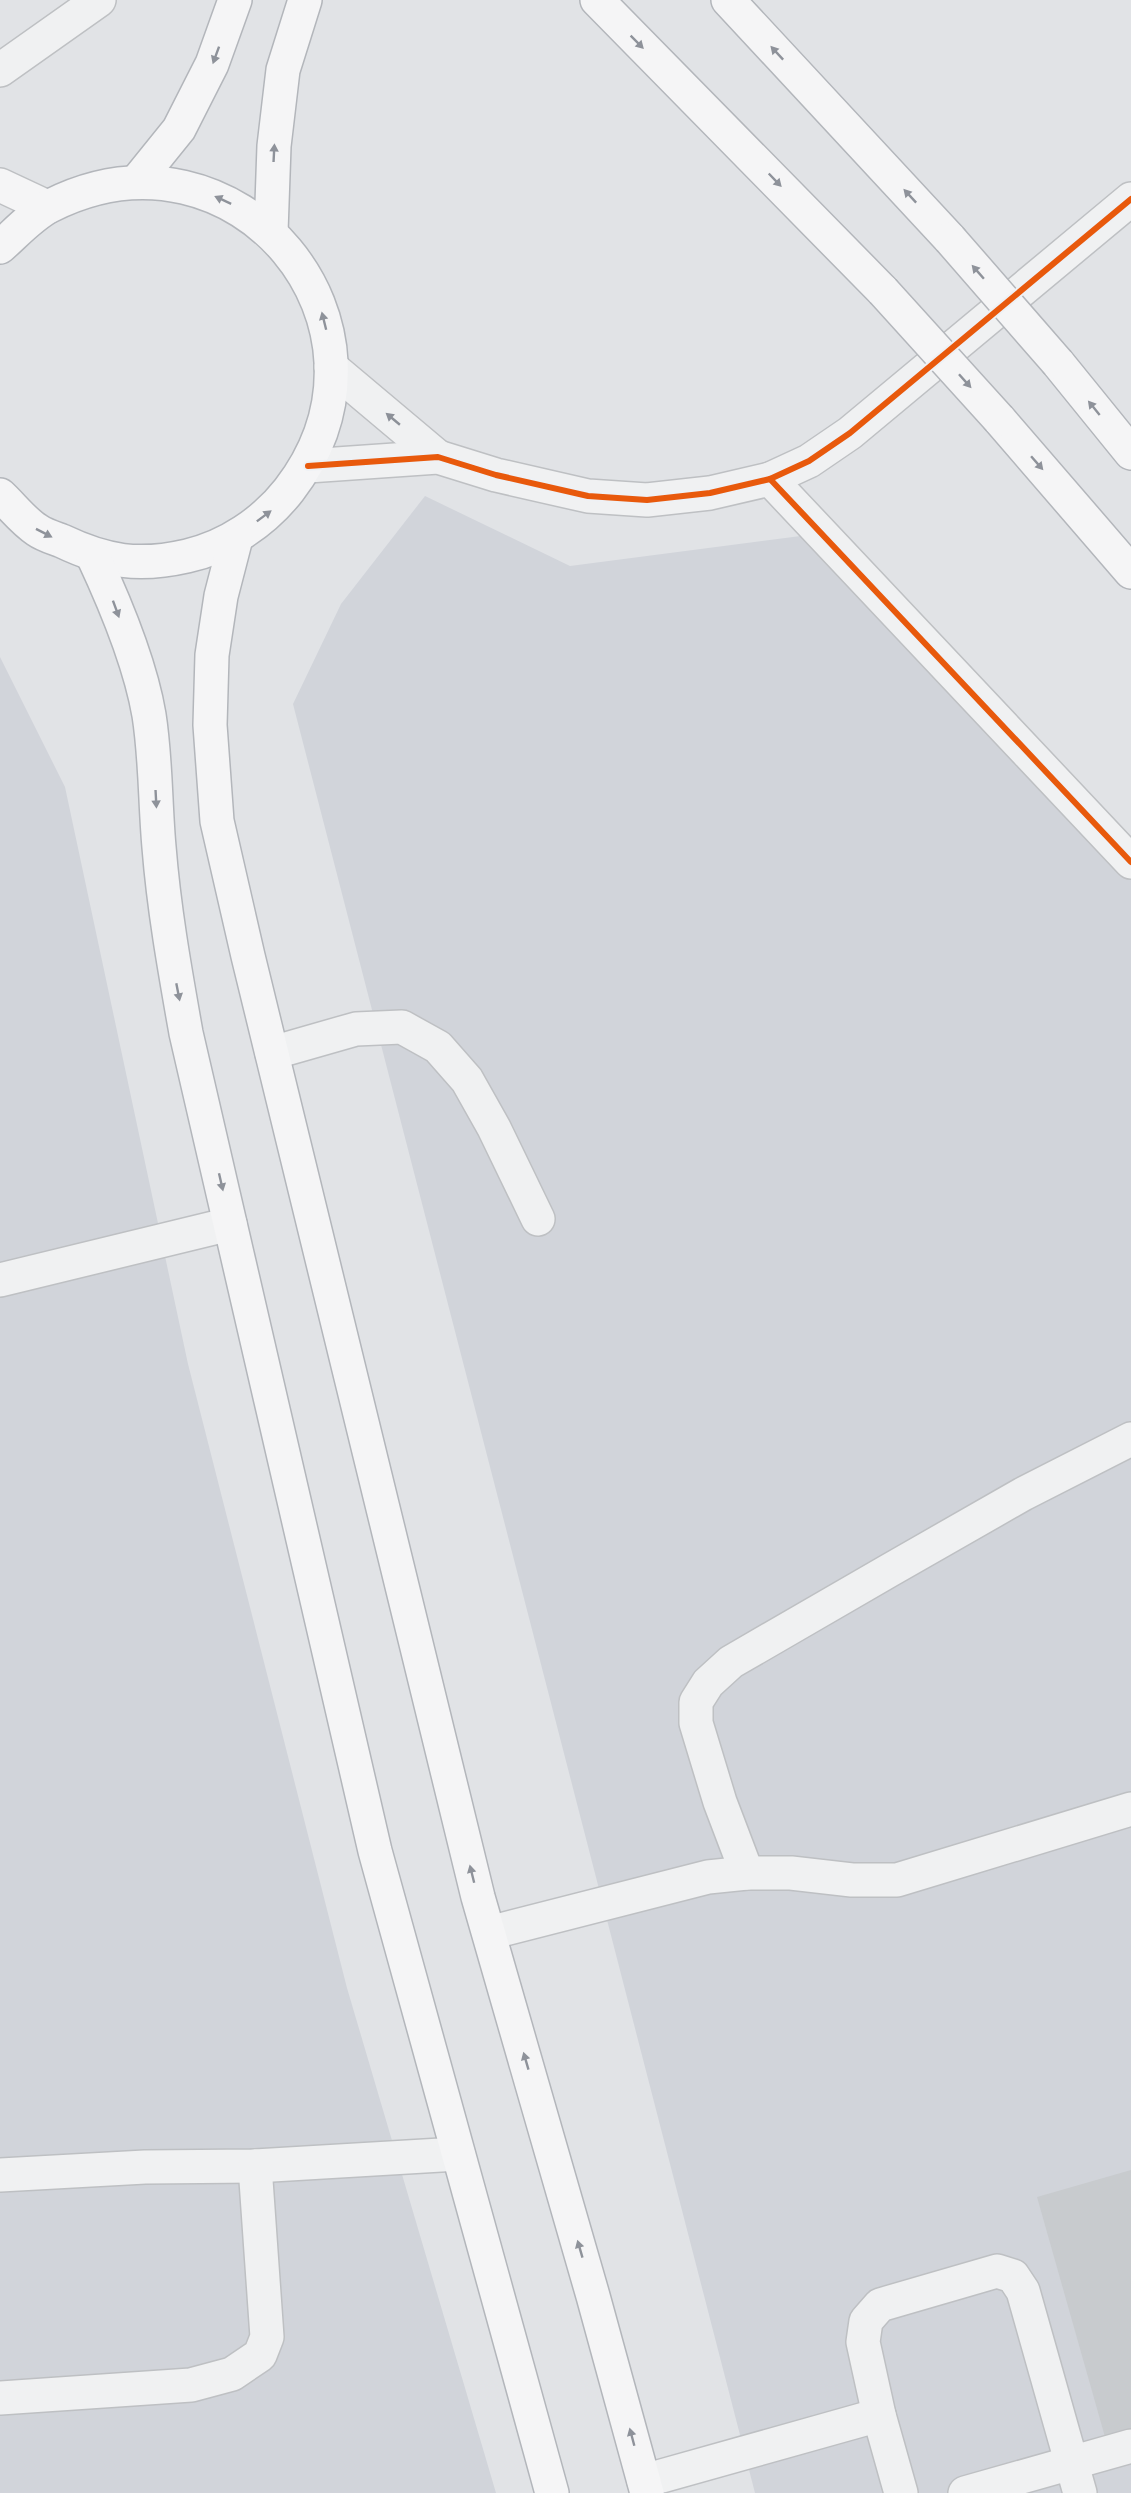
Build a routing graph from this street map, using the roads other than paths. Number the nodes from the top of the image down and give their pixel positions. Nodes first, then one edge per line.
1 (99, 0) edge
2 (235, 0) edge
3 (305, 0) edge
4 (597, 0) edge
5 (728, 0) edge
6 (0, 70) edge
7 (137, 181) junction
8 (0, 185) edge
9 (1131, 199) edge
10 (47, 207) junction
11 (271, 232) junction
12 (0, 247) edge
13 (332, 367) junction
14 (1131, 453) edge
15 (438, 457) junction
16 (308, 466) junction
17 (770, 479) junction
18 (0, 495) edge
19 (236, 538) junction
20 (93, 555) junction
21 (1131, 572) edge
22 (1131, 862) edge
23 (272, 1053) junction
24 (538, 1219) dead end
25 (230, 1224) junction
26 (0, 1280) edge
27 (1131, 1439) edge
28 (1131, 1809) edge
29 (747, 1873) junction
30 (489, 1933) junction
31 (458, 2154) junction
32 (255, 2166) junction
33 (0, 2175) edge
34 (0, 2398) edge
35 (879, 2415) junction
36 (1131, 2446) edge
37 (1076, 2478) edge
38 (645, 2487) edge
39 (552, 2493) edge
40 (901, 2493) edge
41 (965, 2493) edge

1 - 6 street
2 -> 7 main road
11 -> 3 main road
4 -> 21 main road, bridge
14 -> 5 main road, bridge
7 - 10 main road
11 -> 7 main road
8 - 10 main road
9 - 17 street
10 - 12 main road
13 -> 11 main road
15 -> 13 street
13 - 16 main road
15 - 16 street
15 - 17 street
19 -> 16 main road
17 - 22 street
18 -> 20 main road
19 - 20 main road
19 - 23 main road
20 -> 25 main road
23 - 24 street
30 -> 23 main road
25 - 26 street
25 - 31 main road
27 - 29 street
28 - 29 street
29 - 30 street
38 -> 30 main road
31 - 32 street
31 - 39 main road
32 - 33 street
32 - 34 street
35 - 37 street
35 - 38 street
35 - 40 street
36 - 37 street
37 - 41 street

